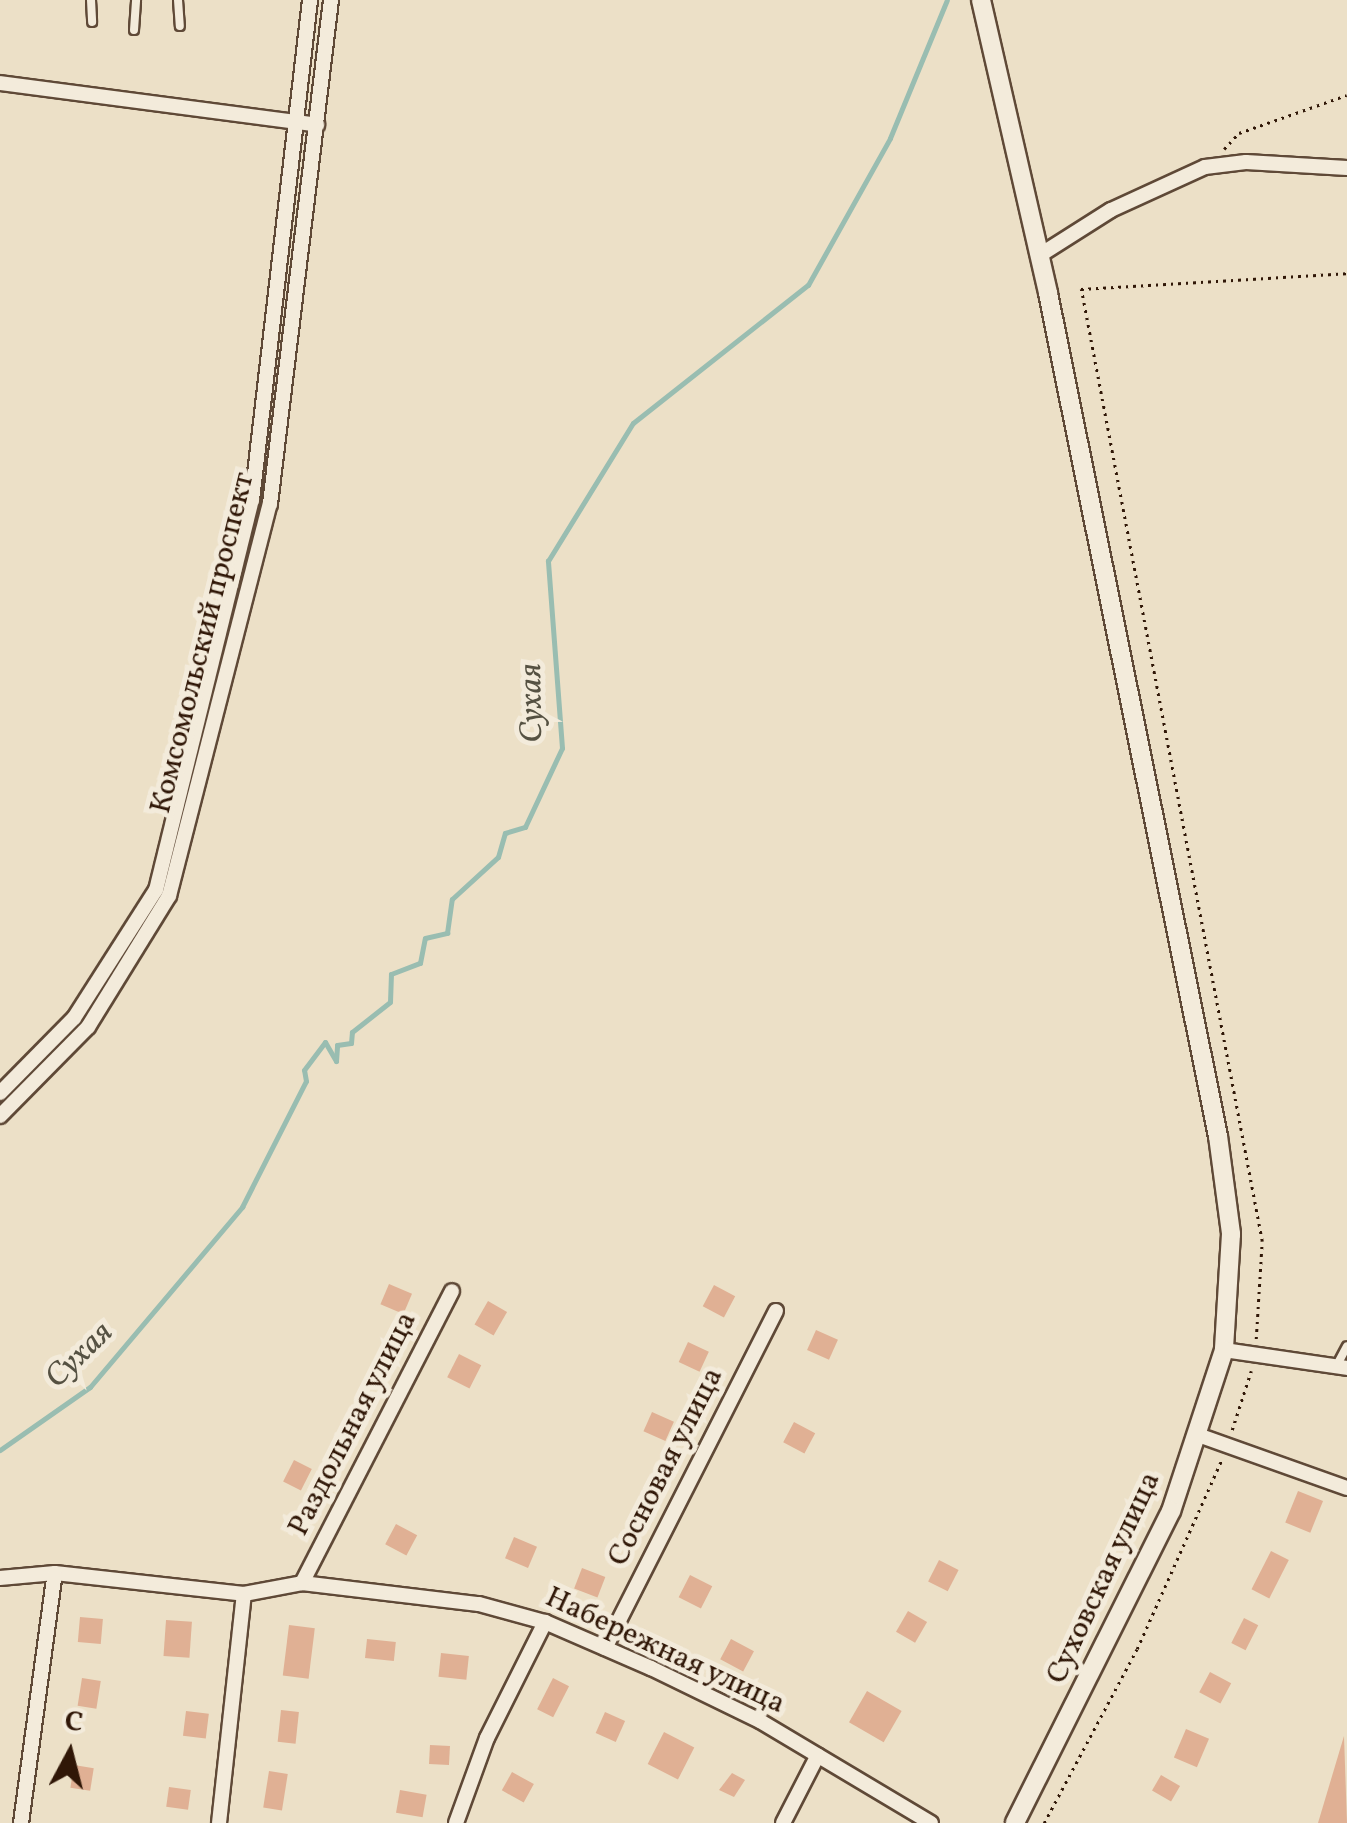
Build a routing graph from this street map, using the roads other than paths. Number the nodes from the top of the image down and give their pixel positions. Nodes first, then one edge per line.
1 (92, 0) edge
2 (136, 0) edge
3 (178, 0) edge
4 (310, 0) edge
5 (330, 0) edge
6 (981, 0) edge
7 (92, 22) dead end
8 (180, 26) dead end
9 (134, 30) dead end
10 (0, 83) edge
11 (298, 122) junction
12 (318, 125) junction
13 (1347, 168) edge
14 (1040, 255) junction
15 (0, 1093) edge
16 (0, 1116) edge
17 (452, 1291) dead end
18 (776, 1311) dead end
19 (1347, 1346) edge
20 (1224, 1350) junction
21 (1342, 1367) edge
22 (1198, 1435) junction
23 (1347, 1488) edge
24 (55, 1573) junction
25 (0, 1578) edge
26 (302, 1583) junction
27 (244, 1594) junction
28 (545, 1622) junction
29 (605, 1648) junction
30 (818, 1756) junction
31 (21, 1823) edge
32 (219, 1823) edge
33 (456, 1823) edge
34 (783, 1823) edge
35 (931, 1823) edge
36 (1016, 1823) edge

1 - 7 lane
2 - 9 lane
3 - 8 lane
4 - 11 street, Комсомольский проспект
5 - 12 street, Комсомольский проспект
6 - 14 street, Суховская улица
10 - 11 street
11 - 12 street
11 - 15 street, Комсомольский проспект
12 - 16 street, Комсомольский проспект
13 - 14 street
14 - 20 street, Суховская улица
17 - 26 street, Раздольная улица
18 - 29 street, Сосновая улица
19 - 21 lane
20 - 21 street
20 - 22 street, Суховская улица
22 - 23 street
22 - 36 street, Суховская улица
24 - 25 street, Набережная улица
24 - 27 street, Набережная улица
24 - 31 street
26 - 27 street, Набережная улица
26 - 28 street, Набережная улица
27 - 32 street
28 - 29 street, Набережная улица
28 - 33 street
29 - 30 street, Набережная улица
30 - 34 street
30 - 35 street, Набережная улица

